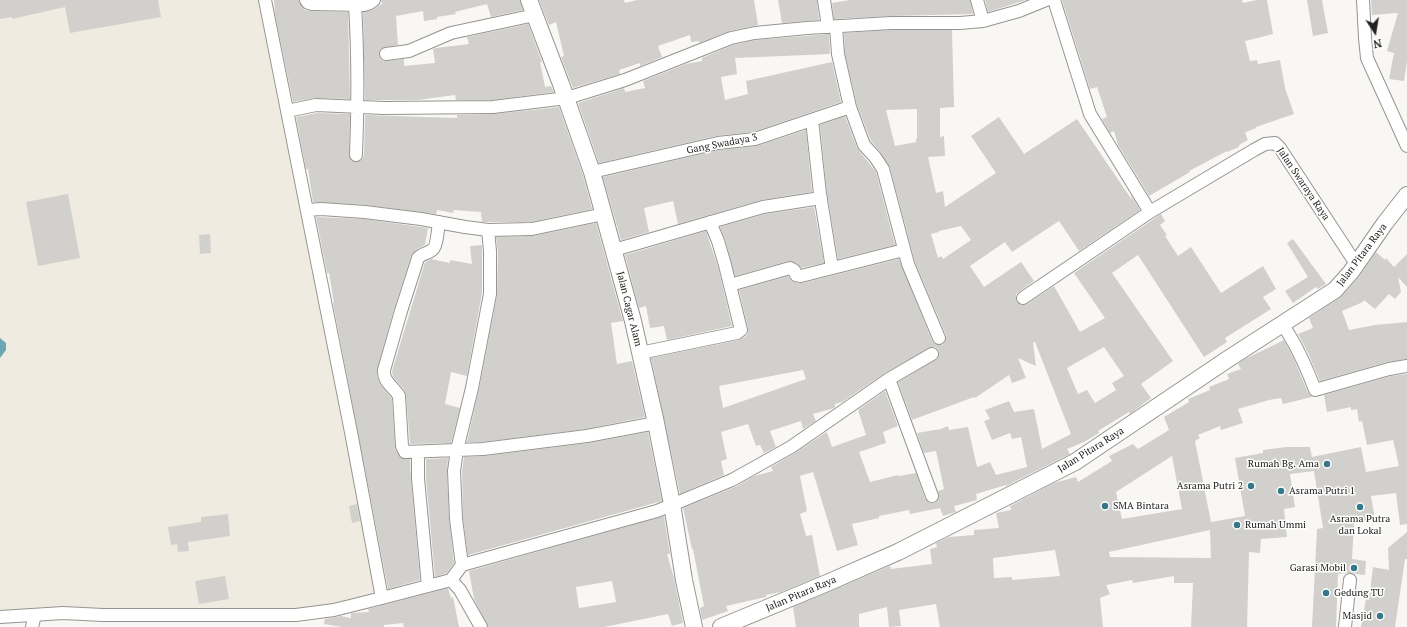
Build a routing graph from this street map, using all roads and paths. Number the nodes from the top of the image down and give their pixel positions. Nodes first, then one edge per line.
1 (265, 0) edge
2 (306, 0) edge
3 (374, 0) edge
4 (529, 0) edge
5 (824, 0) edge
6 (977, 0) edge
7 (1046, 0) edge
8 (1054, 0) edge
9 (1363, 0) edge
10 (355, 5) junction
11 (535, 16) junction
12 (983, 21) junction
13 (832, 27) junction
14 (386, 54) dead end
15 (566, 98) junction
16 (358, 106) junction
17 (850, 107) junction
18 (287, 111) junction
19 (812, 120) junction
20 (1407, 146) edge
21 (356, 155) dead end
22 (592, 172) junction
23 (1407, 195) edge
24 (821, 198) junction
25 (306, 210) junction
26 (1150, 212) junction
27 (604, 214) junction
28 (439, 222) junction
29 (710, 222) junction
30 (488, 230) junction
31 (614, 250) junction
32 (904, 250) junction
33 (1356, 264) junction
34 (832, 268) junction
35 (730, 285) junction
36 (1023, 298) dead end
37 (1282, 324) junction
38 (939, 338) dead end
39 (640, 353) junction
40 (932, 354) dead end
41 (1407, 366) edge
42 (889, 379) junction
43 (656, 423) junction
44 (457, 450) junction
45 (418, 452) junction
46 (932, 496) dead end
47 (672, 504) junction
48 (462, 564) junction
49 (451, 580) junction
50 (1350, 580) dead end
51 (428, 586) junction
52 (382, 598) junction
53 (0, 617) edge
54 (34, 621) edge
55 (481, 627) edge
56 (694, 627) edge
57 (721, 627) edge
58 (1344, 627) edge

1 - 18 street
2 - 10 street
3 - 10 street
4 - 11 main road, Jalan Cagar Alam
5 - 13 street
6 - 12 street
7 - 12 street
8 - 26 street
9 - 20 street
10 - 16 street
11 - 14 street
11 - 15 main road, Jalan Cagar Alam
12 - 13 street
13 - 15 street
13 - 17 street
15 - 16 street
15 - 22 main road, Jalan Cagar Alam
16 - 18 street
16 - 21 street
17 - 19 street, Gang Swadaya 3
17 - 32 street
18 - 25 street
19 - 22 street, Gang Swadaya 3
19 - 24 street
22 - 27 main road, Jalan Cagar Alam
23 - 33 main road, Jalan Pitara Raya
24 - 29 street
24 - 34 street
25 - 28 street
25 - 52 street
26 - 33 street, Jalan Swaraya Raya
26 - 36 street
27 - 30 street
27 - 31 main road, Jalan Cagar Alam
28 - 30 street
28 - 45 street
29 - 31 street
29 - 35 street
30 - 44 street
31 - 39 main road, Jalan Cagar Alam
32 - 34 street
32 - 38 street
33 - 37 main road, Jalan Pitara Raya
34 - 35 street
35 - 39 street
37 - 41 street
37 - 57 main road, Jalan Pitara Raya
39 - 43 main road, Jalan Cagar Alam
40 - 42 street
42 - 46 street
42 - 47 street
43 - 44 street
43 - 47 main road, Jalan Cagar Alam
44 - 45 street
44 - 48 street
45 - 51 street
47 - 48 street
47 - 56 main road, Jalan Cagar Alam
48 - 49 street
49 - 51 street
49 - 55 street
50 - 58 street
51 - 52 street
52 - 54 street
53 - 54 street

